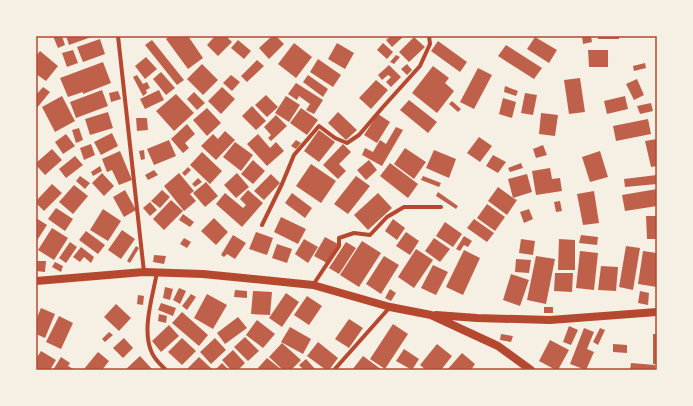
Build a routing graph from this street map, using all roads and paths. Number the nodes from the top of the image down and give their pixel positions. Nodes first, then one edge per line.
1 (118, 36) edge
2 (429, 36) edge
3 (441, 208) dead end
4 (262, 225) dead end
5 (144, 272) junction
6 (157, 272) junction
7 (36, 281) edge
8 (313, 285) junction
9 (390, 307) junction
10 (657, 312) edge
11 (431, 315) junction
12 (166, 370) edge
13 (334, 370) edge
14 (531, 370) edge

1 - 5 street
2 - 4 street
3 - 8 street
5 - 6 main road
5 - 7 main road
6 - 8 main road
6 - 12 street
8 - 9 main road
9 - 11 main road
9 - 13 street
10 - 11 main road
11 - 14 main road

